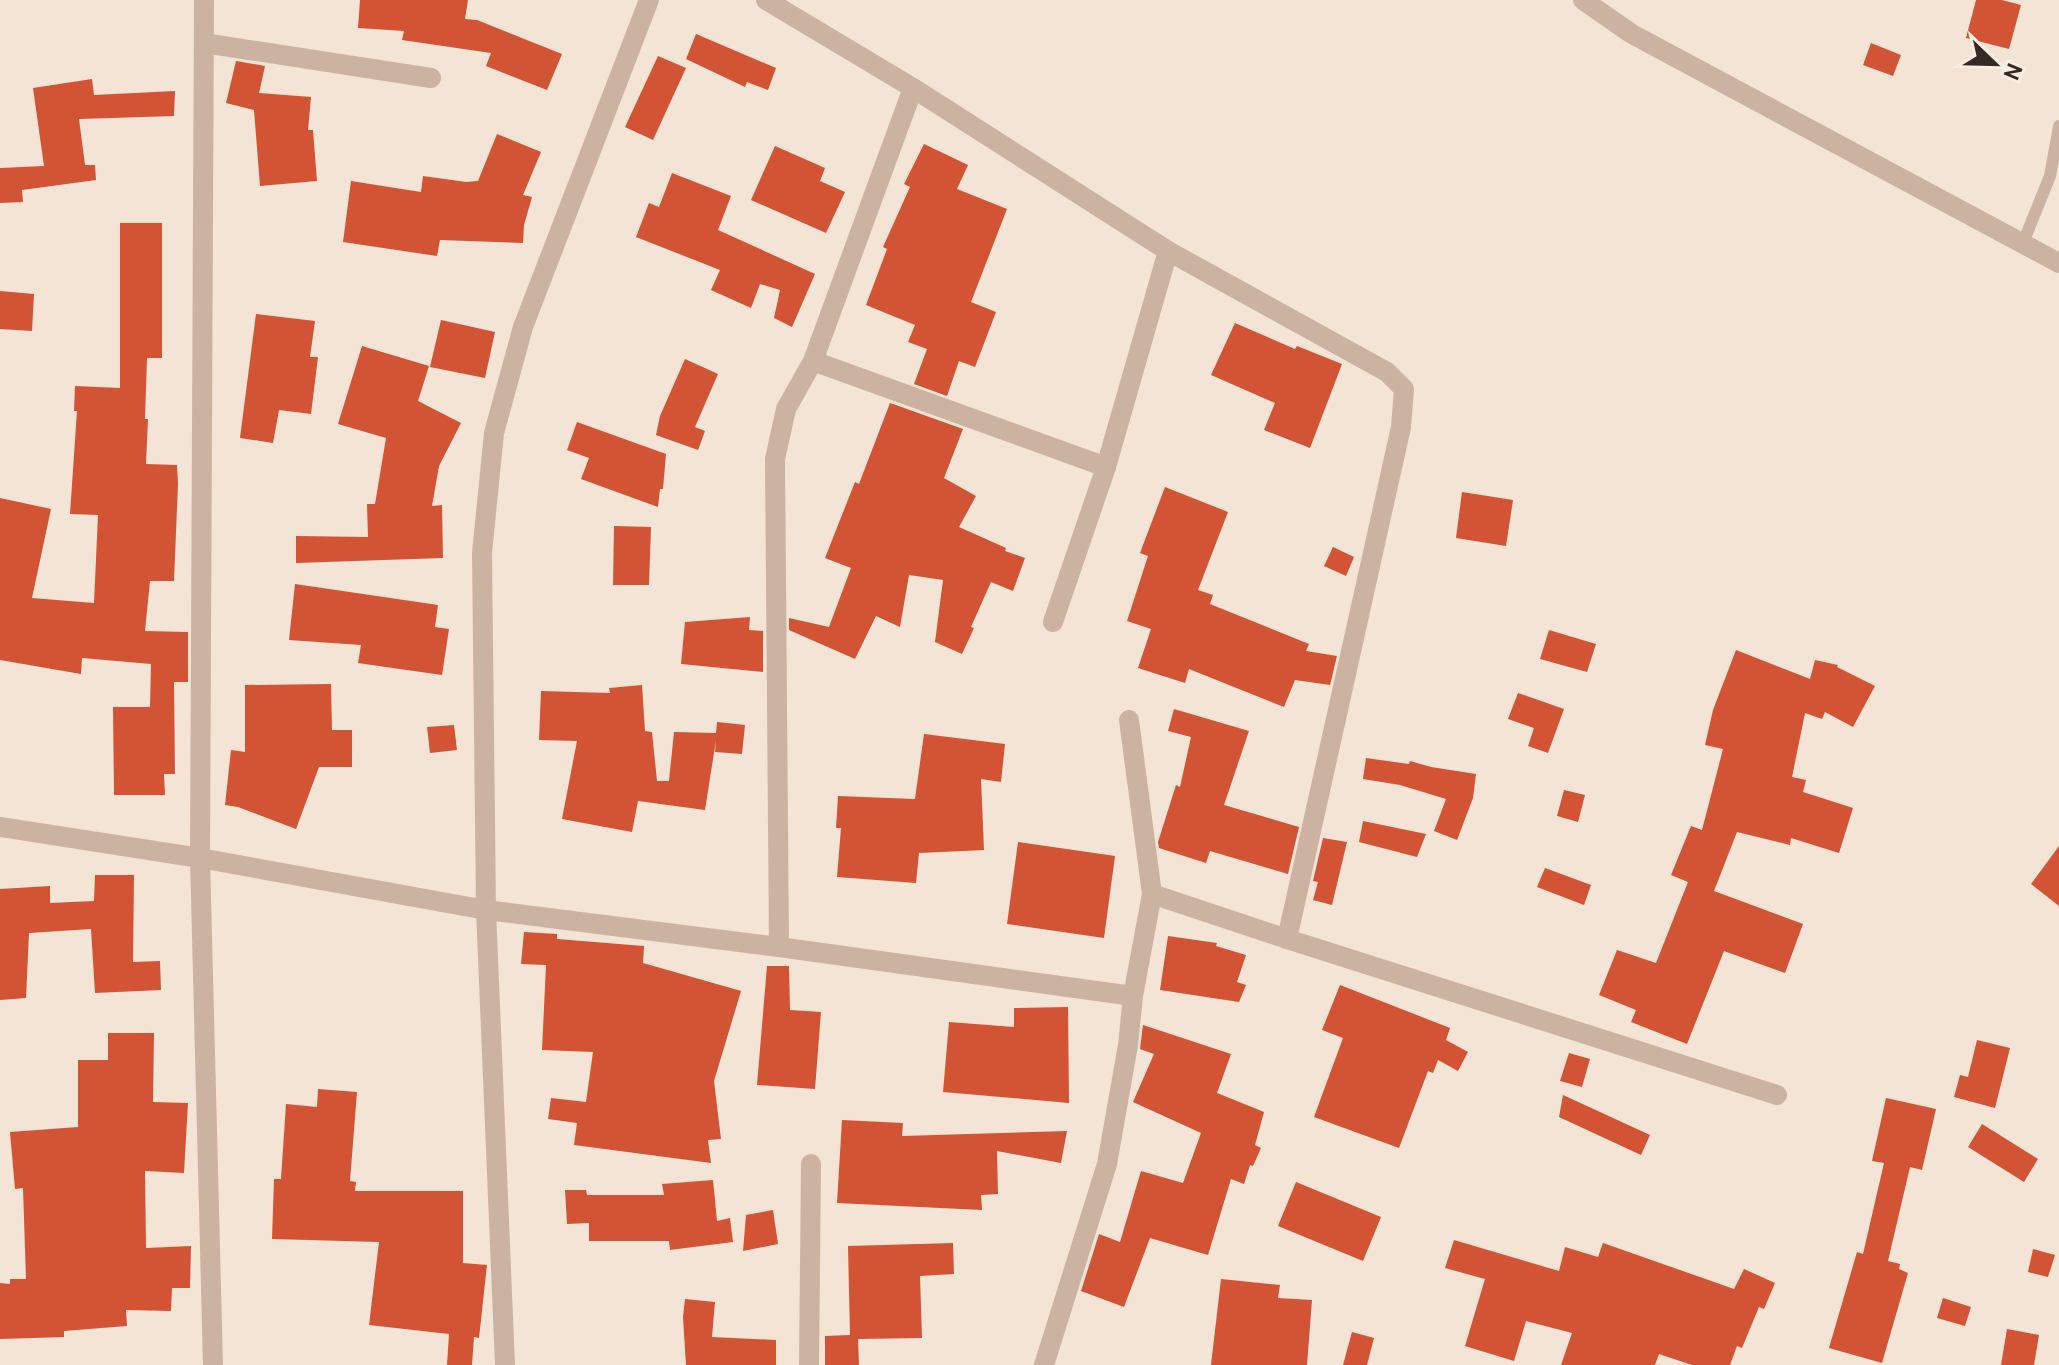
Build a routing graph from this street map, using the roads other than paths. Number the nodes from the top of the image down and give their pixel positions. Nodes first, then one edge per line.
1 (204, 0) edge
2 (649, 0) edge
3 (766, 0) edge
4 (1583, 0) edge
5 (204, 43) junction
6 (431, 78) dead end
7 (913, 88) junction
8 (2059, 126) edge
9 (2023, 243) junction
10 (1168, 251) junction
11 (2059, 263) edge
12 (813, 361) junction
13 (1106, 467) junction
14 (1053, 622) dead end
15 (1129, 720) dead end
16 (0, 827) edge
17 (200, 858) junction
18 (1152, 894) junction
19 (486, 910) junction
20 (1287, 939) junction
21 (779, 947) junction
22 (1133, 996) junction
23 (1777, 1095) dead end
24 (811, 1164) dead end
25 (213, 1365) edge
26 (505, 1365) edge
27 (809, 1365) edge
28 (1044, 1365) edge

1 - 5 street
2 - 19 street
3 - 7 street
4 - 9 street
5 - 6 street
5 - 17 street
7 - 10 street
7 - 12 street
8 - 9 lane
9 - 11 street
10 - 13 street
10 - 20 street
12 - 13 street
12 - 21 street
13 - 14 street
15 - 18 street
16 - 17 street
17 - 19 street
17 - 25 street
18 - 20 street
18 - 22 street
19 - 21 street
19 - 26 street
20 - 23 street
21 - 22 street
22 - 28 street
24 - 27 street

